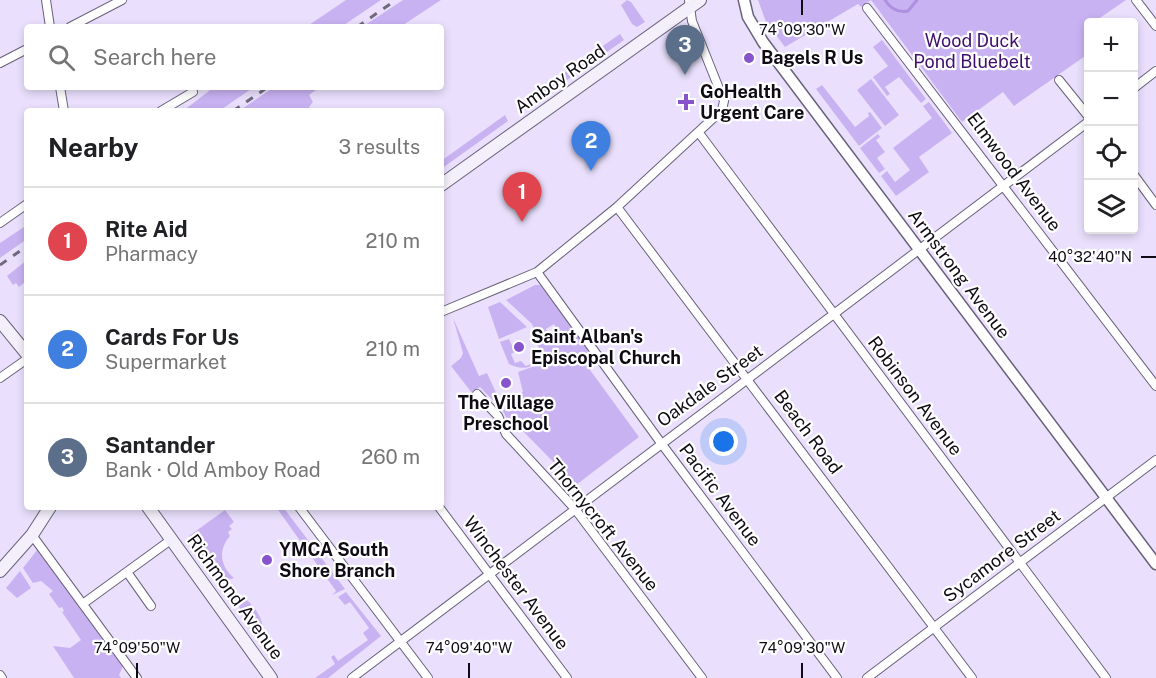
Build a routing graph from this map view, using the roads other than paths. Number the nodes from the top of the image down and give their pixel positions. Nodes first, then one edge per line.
1 (46, 0) edge
2 (122, 0) edge
3 (744, 0) edge
4 (1136, 0) edge
5 (693, 2) edge
6 (867, 8) dead end
7 (50, 24) edge
8 (76, 24) edge
9 (1156, 26) edge
10 (24, 51) edge
11 (0, 63) edge
12 (1156, 70) edge
13 (1059, 80) dead end
14 (1138, 85) edge
15 (60, 90) edge
16 (193, 92) dead end
17 (64, 108) edge
18 (166, 108) edge
19 (1084, 110) edge
20 (1084, 126) edge
21 (699, 133) junction
22 (1138, 180) edge
23 (444, 183) edge
24 (1005, 186) junction
25 (1156, 205) edge
26 (24, 206) edge
27 (617, 207) junction
28 (0, 223) edge
29 (918, 249) junction
30 (537, 272) junction
31 (444, 311) edge
32 (832, 314) junction
33 (0, 321) edge
34 (24, 350) edge
35 (24, 361) edge
36 (0, 378) edge
37 (748, 380) junction
38 (1156, 386) edge
39 (477, 394) dead end
40 (661, 443) junction
41 (1156, 460) edge
42 (1107, 498) junction
43 (575, 509) junction
44 (48, 510) edge
45 (150, 510) edge
46 (301, 510) edge
47 (441, 510) edge
48 (32, 535) junction
49 (172, 539) junction
50 (1020, 563) junction
51 (1156, 564) edge
52 (0, 571) edge
53 (127, 572) junction
54 (488, 574) junction
55 (84, 603) junction
56 (151, 606) dead end
57 (934, 627) junction
58 (400, 641) junction
59 (137, 678) edge
60 (271, 678) edge
61 (352, 678) edge
62 (428, 678) edge
63 (567, 678) edge
64 (702, 678) edge
65 (837, 678) edge
66 (867, 678) edge
67 (972, 678) edge
68 (1107, 678) edge

1 - 7 street
2 - 8 street
3 - 29 street, Armstrong Avenue
4 - 9 street
5 - 21 street
5 - 23 main road, Amboy Road
6 - 24 street, Elmwood Avenue
10 - 11 street
12 - 14 street
13 - 19 street
15 - 17 street
16 - 18 street
20 - 24 street, Oakdale Street
21 - 27 street
21 - 32 street, Robinson Avenue
22 - 25 street
24 - 29 street, Oakdale Street
24 - 38 street, Elmwood Avenue
26 - 28 street
27 - 30 street
27 - 37 street, Beach Road
29 - 32 street, Oakdale Street
29 - 42 street, Armstrong Avenue
30 - 31 street
30 - 40 street, Pacific Avenue
32 - 37 street, Oakdale Street
32 - 50 street, Robinson Avenue
33 - 34 main road
35 - 36 street
37 - 40 street, Oakdale Street
37 - 57 street, Beach Road
39 - 43 street, Thornycroft Avenue
40 - 43 street, Oakdale Street
40 - 65 street, Pacific Avenue
41 - 42 street, Sycamore Street
42 - 50 street, Sycamore Street
42 - 51 street, Armstrong Avenue
43 - 54 street, Oakdale Street
43 - 64 street, Thornycroft Avenue
44 - 48 main road
45 - 49 main road, Richmond Avenue
46 - 58 street
47 - 54 street, Winchester Avenue
48 - 52 main road
48 - 55 street
49 - 53 street
49 - 60 main road, Richmond Avenue
50 - 57 street, Sycamore Street
50 - 68 street, Robinson Avenue
53 - 55 street
53 - 56 street
54 - 58 street, Oakdale Street
54 - 63 street, Winchester Avenue
55 - 59 street
57 - 66 street, Sycamore Street
57 - 67 street, Beach Road
58 - 61 street, Oakdale Street
58 - 62 street

